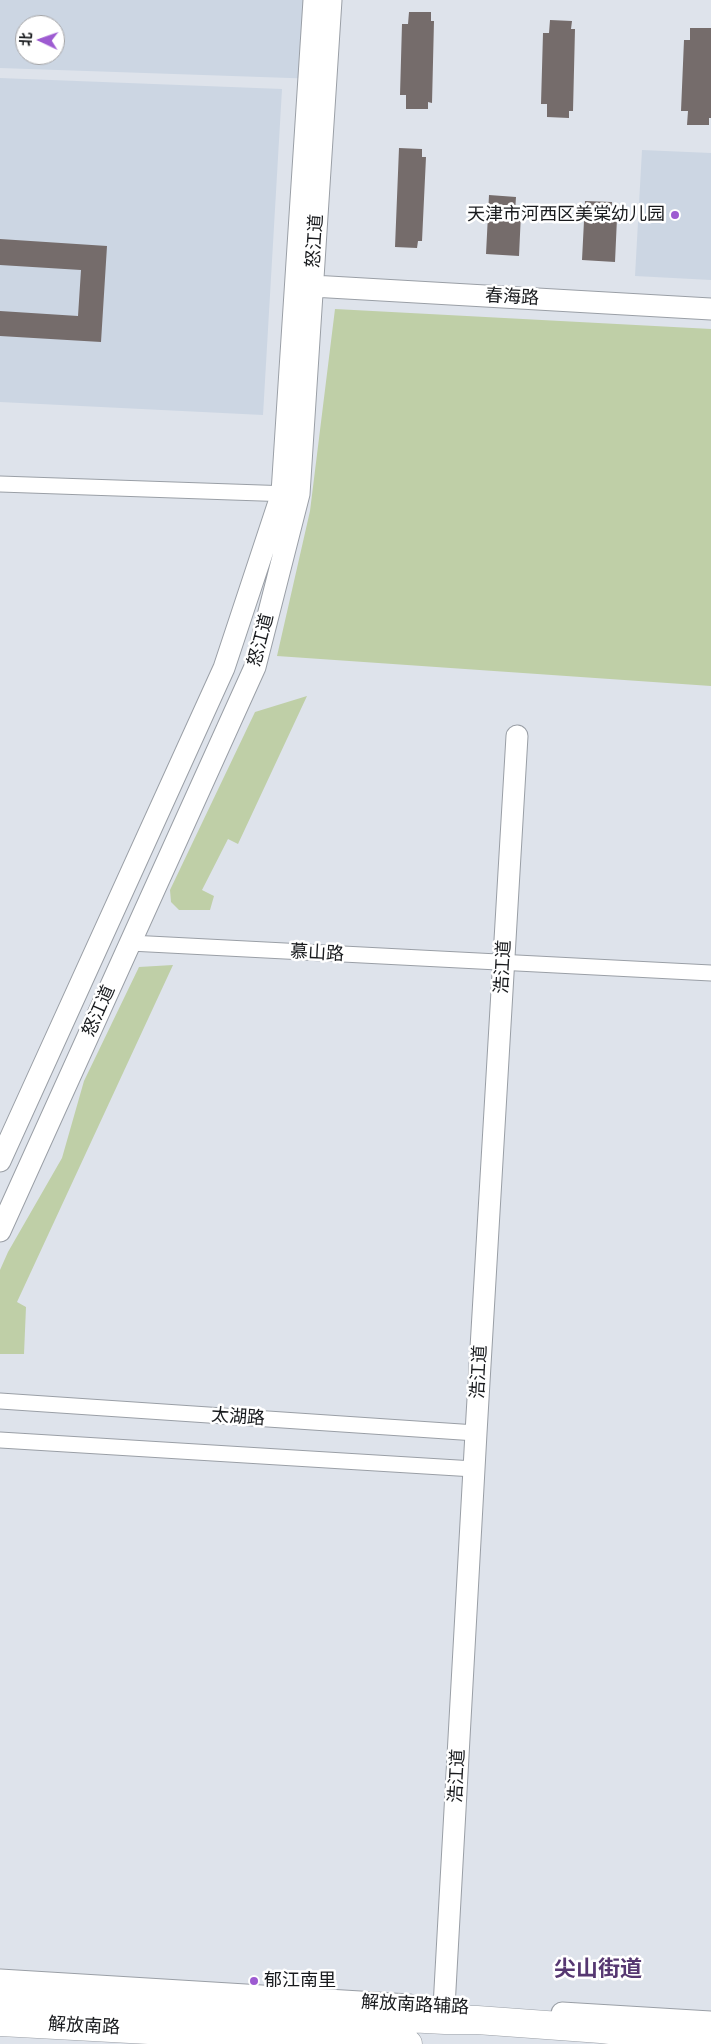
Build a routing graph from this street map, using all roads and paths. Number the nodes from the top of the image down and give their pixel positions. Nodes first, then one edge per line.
1 (314, 0) edge
2 (331, 0) edge
3 (312, 286) junction
4 (711, 308) edge
5 (0, 484) edge
6 (290, 494) junction
7 (517, 736) dead end
8 (130, 943) junction
9 (504, 962) junction
10 (711, 973) edge
11 (0, 1161) edge
12 (0, 1231) edge
13 (0, 1401) edge
14 (476, 1433) junction
15 (0, 1440) edge
16 (474, 1469) junction
17 (0, 1980) edge
18 (0, 1997) edge
19 (570, 2013) junction
20 (445, 2014) junction
21 (477, 2020) junction
22 (0, 2022) edge
23 (711, 2022) edge
24 (711, 2042) edge
25 (408, 2044) edge

1 - 6 street, 怒江道
2 - 3 street, 怒江道
3 - 4 street, 春海路
3 - 6 street, 怒江道
5 - 6 street
6 - 8 street, 怒江道
6 - 11 street, 怒江道
7 - 9 street, 浩江道
8 - 9 street, 慕山路
8 - 12 street, 怒江道
9 - 10 street, 慕山路
9 - 14 street, 浩江道
13 - 14 street, 太湖路
14 - 16 street, 浩江道
15 - 16 street
16 - 20 street, 浩江道
17 - 20 street, 解放南路辅路
18 - 20 highway
19 - 20 street, 解放南路辅路
19 - 21 street
19 - 23 street, 解放南路辅路
20 - 21 highway
21 - 24 highway
22 - 25 highway, 解放南路

